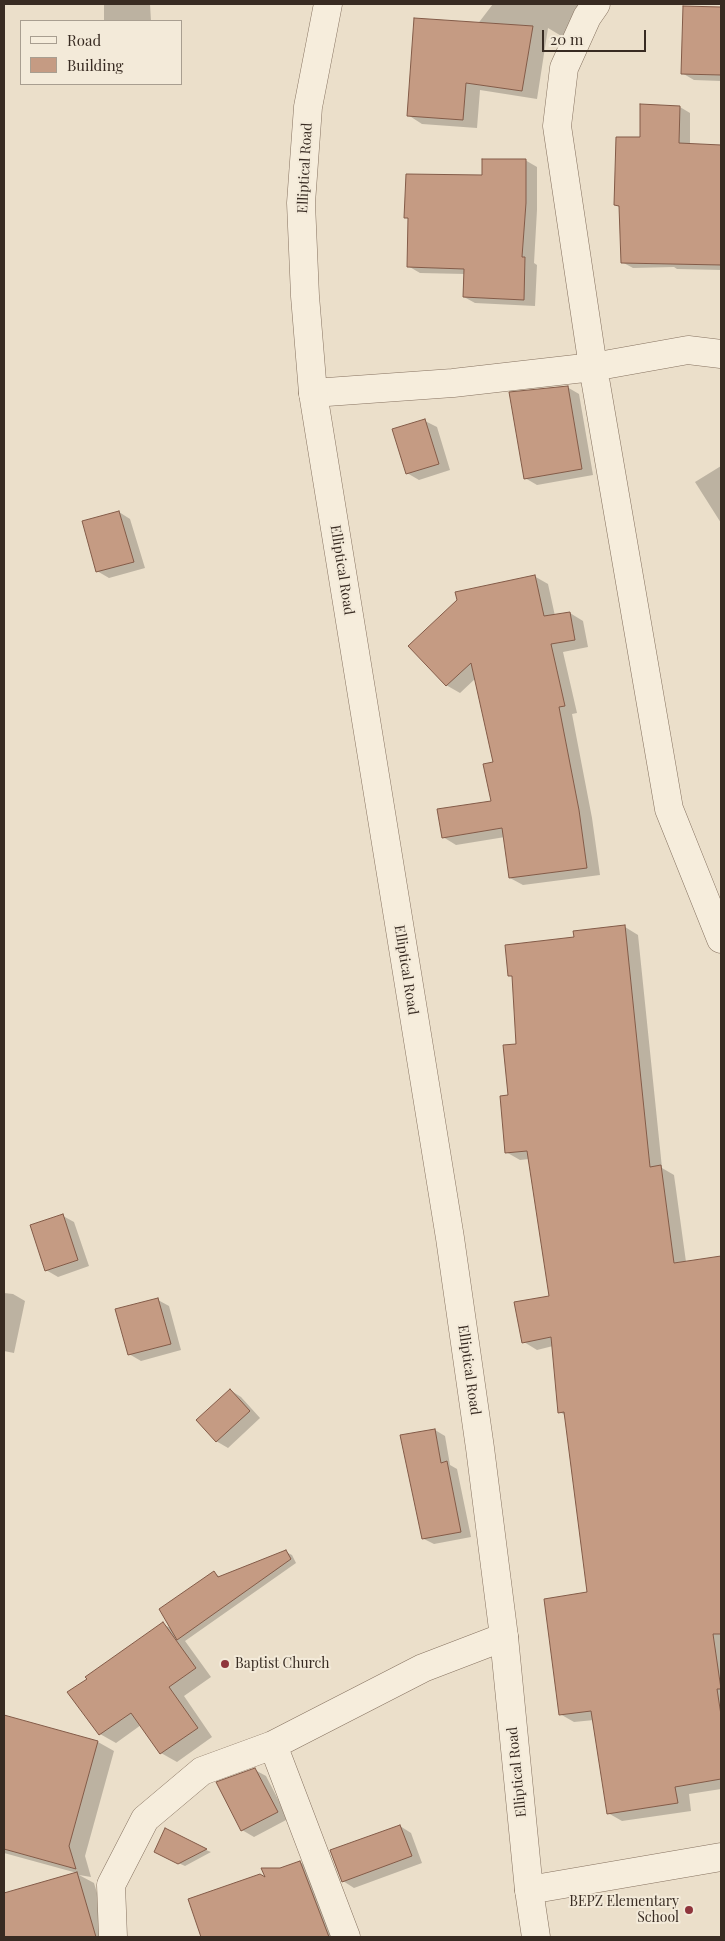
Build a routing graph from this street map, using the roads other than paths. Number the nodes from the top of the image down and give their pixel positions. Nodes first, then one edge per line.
1 (328, 4) edge
2 (596, 4) edge
3 (721, 354) edge
4 (593, 367) junction
5 (313, 393) junction
6 (721, 939) edge
7 (504, 1637) junction
8 (273, 1745) junction
9 (721, 1857) edge
10 (529, 1890) junction
11 (113, 1937) edge
12 (346, 1937) edge
13 (536, 1937) edge

1 - 5 street, Elliptical Road
2 - 4 street
3 - 4 street
4 - 5 street
4 - 6 street
5 - 7 street, Elliptical Road
7 - 8 street
7 - 10 street, Elliptical Road
8 - 11 street
8 - 12 street
9 - 10 street
10 - 13 street, Elliptical Road

